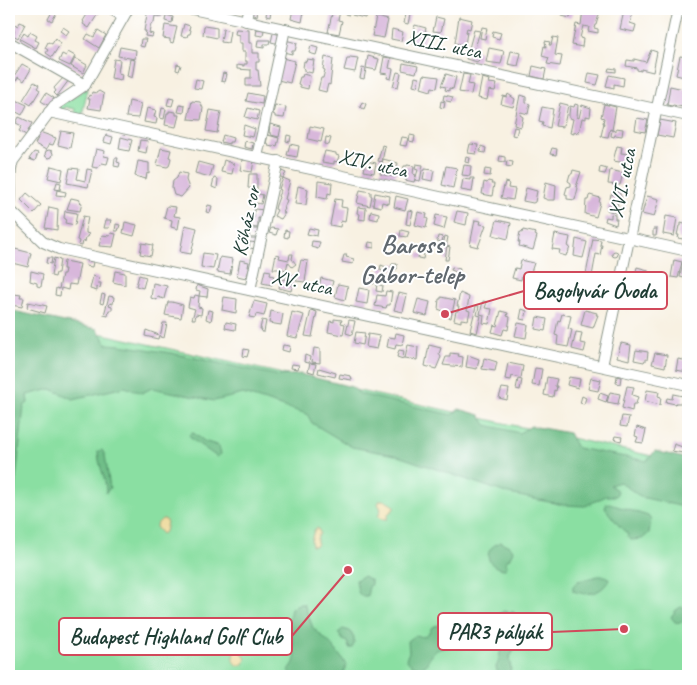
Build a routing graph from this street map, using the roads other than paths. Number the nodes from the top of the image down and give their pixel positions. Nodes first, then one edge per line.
1 (111, 9) edge
2 (192, 9) edge
3 (248, 9) edge
4 (678, 9) edge
5 (126, 12) edge
6 (246, 21) junction
7 (285, 29) junction
8 (9, 42) edge
9 (85, 85) junction
10 (657, 110) junction
11 (49, 112) junction
12 (688, 116) edge
13 (257, 157) junction
14 (278, 161) junction
15 (9, 209) edge
16 (629, 238) junction
17 (688, 250) edge
18 (250, 290) junction
19 (602, 366) junction
20 (688, 385) edge

1 - 5 street
2 - 6 street, XIII. utca
3 - 6 street
4 - 10 street, XVI. utca
5 - 9 street
6 - 7 street, XIII. utca
7 - 10 street, XIII. utca
7 - 13 street, Kőház sor
8 - 9 street
9 - 11 street
10 - 12 street, XIII. utca
10 - 16 street, XVI. utca
11 - 13 street, XIV. utca
11 - 15 street
13 - 14 street, XIV. utca
14 - 16 street, XIV. utca
14 - 18 street, Kőház sor
15 - 18 street, XV. utca
16 - 17 street, XIV. utca
16 - 19 street, XVI. utca
18 - 19 street, XV. utca
19 - 20 street, XV. utca

